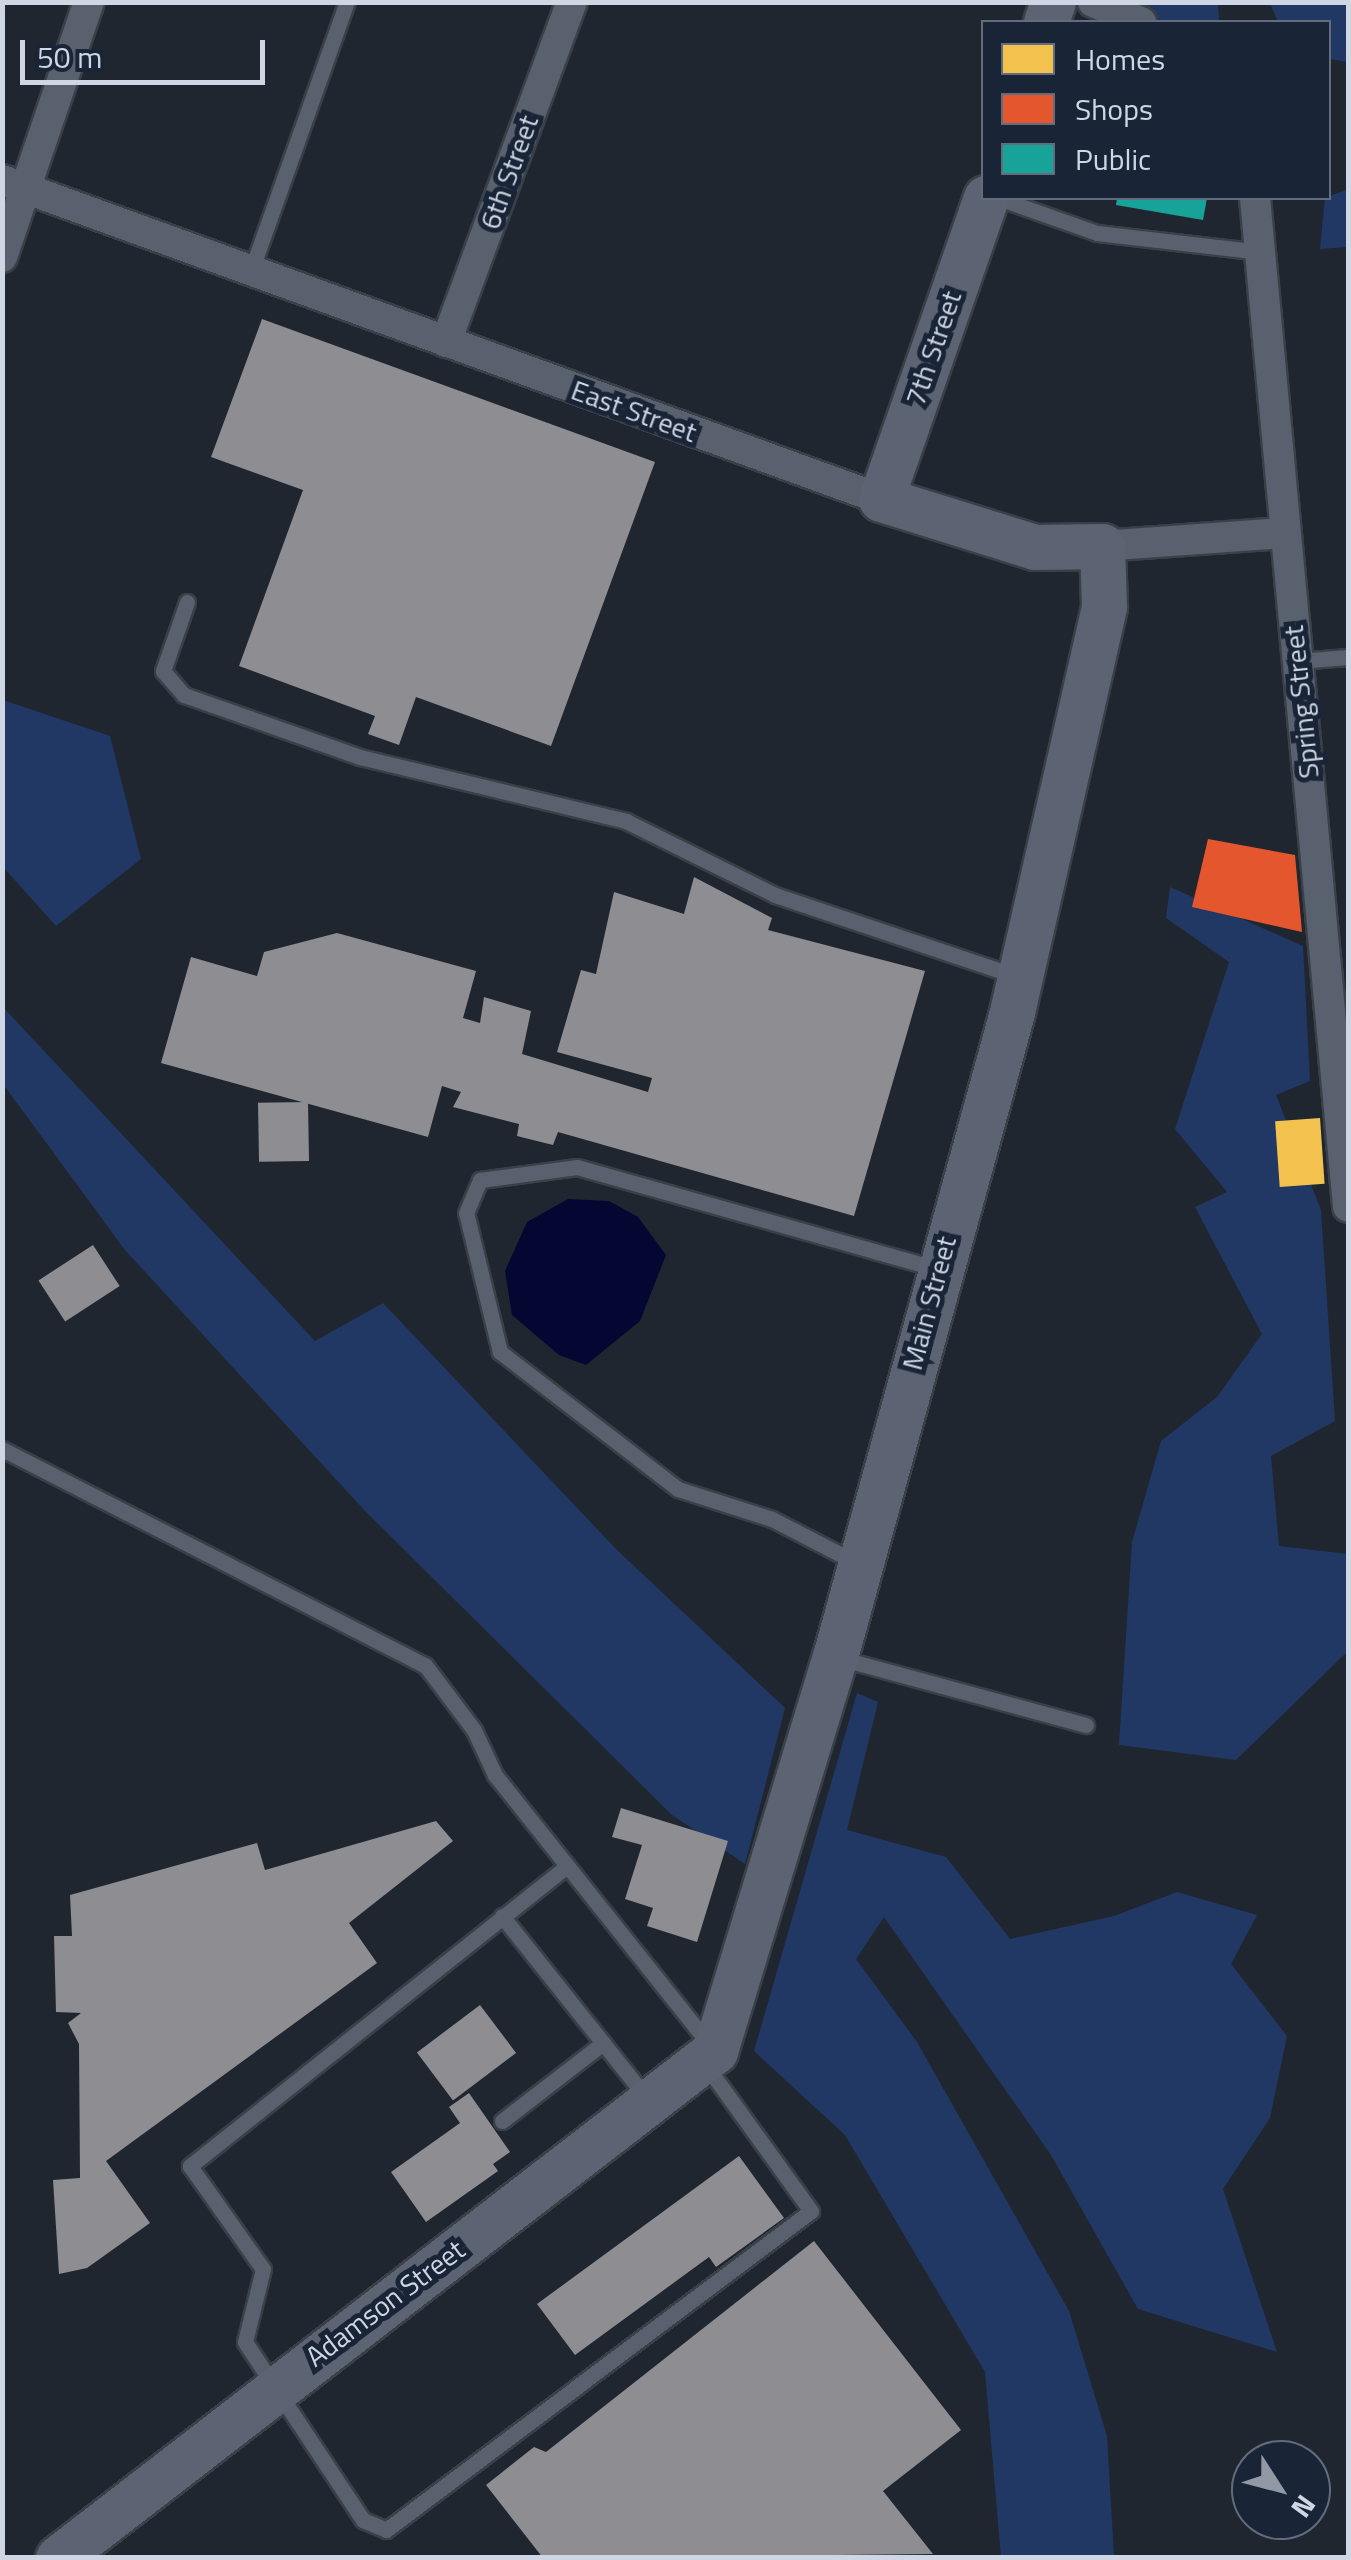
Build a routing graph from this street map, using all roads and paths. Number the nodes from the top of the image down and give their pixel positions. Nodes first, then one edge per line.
1 (89, 2) edge
2 (347, 2) edge
3 (572, 2) edge
4 (1093, 2) edge
5 (1135, 20) edge
6 (14, 184) edge
7 (985, 200) edge
8 (1004, 200) edge
9 (1255, 200) edge
10 (1261, 252) junction
11 (2, 257) edge
12 (251, 271) junction
13 (446, 342) junction
14 (881, 499) junction
15 (1283, 533) junction
16 (1102, 546) junction
17 (188, 602) dead end
18 (1348, 657) edge
19 (1298, 661) junction
20 (1020, 977) junction
21 (1348, 1206) edge
22 (938, 1269) junction
23 (2, 1448) edge
24 (859, 1565) junction
25 (835, 1657) junction
26 (1086, 1725) dead end
27 (567, 1866) junction
28 (502, 1916) junction
29 (603, 2044) junction
30 (708, 2056) junction
31 (649, 2101) junction
32 (502, 2121) dead end
33 (272, 2389) junction
34 (60, 2557) edge

1 - 6 street
2 - 12 lane
3 - 13 street, 6th Street
4 - 5 street
6 - 11 street
6 - 12 street, East Street
7 - 14 street, 7th Street
8 - 10 lane
9 - 10 street, Spring Street
10 - 15 street, Spring Street
12 - 13 street, East Street
13 - 14 street, East Street
14 - 16 street, East Street
15 - 16 street, East Street
15 - 19 street, Spring Street
16 - 20 street, Main Street
17 - 20 lane
18 - 19 lane
19 - 21 street, Spring Street
20 - 22 street, Main Street
22 - 24 street, Main Street
22 - 24 lane
23 - 27 lane
24 - 25 street, Main Street
25 - 26 lane
25 - 30 street, Main Street
27 - 28 lane
27 - 30 lane
28 - 29 lane
28 - 33 lane
29 - 31 lane
29 - 32 lane
30 - 31 street, Adamson Street
30 - 33 lane
31 - 33 street, Adamson Street
33 - 34 street, Adamson Street

